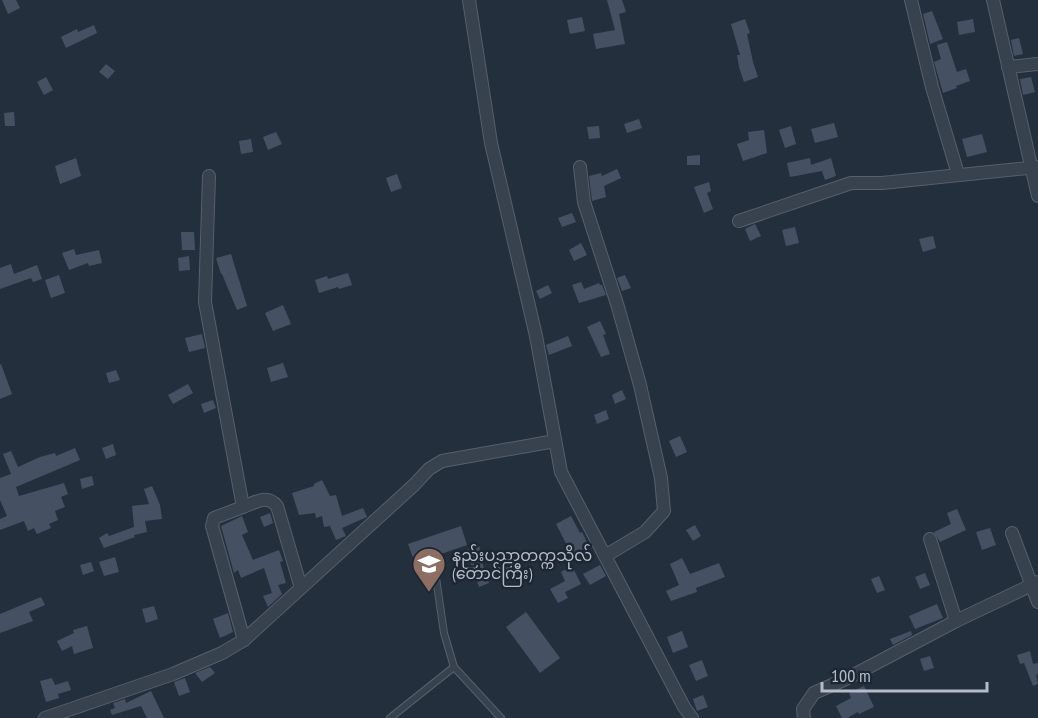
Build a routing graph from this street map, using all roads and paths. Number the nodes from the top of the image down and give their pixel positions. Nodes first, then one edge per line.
1 (469, 0) edge
2 (911, 0) edge
3 (993, 0) edge
4 (1038, 64) edge
5 (1008, 67) junction
6 (1034, 166) edge
7 (580, 167) dead end
8 (958, 174) junction
9 (209, 176) dead end
10 (1038, 196) edge
11 (739, 221) dead end
12 (555, 441) junction
13 (243, 507) junction
14 (1012, 533) dead end
15 (930, 539) dead end
16 (605, 556) junction
17 (436, 578) dead end
18 (1035, 584) edge
19 (300, 588) junction
20 (1038, 602) edge
21 (956, 621) junction
22 (244, 640) junction
23 (454, 667) junction
24 (45, 718) edge
25 (390, 718) edge
26 (501, 718) edge
27 (692, 718) edge
28 (804, 718) edge

1 - 12 street
2 - 8 street
3 - 5 street
4 - 5 street
5 - 6 street
6 - 8 street
6 - 10 street
7 - 16 street
8 - 11 street
9 - 13 street
12 - 16 street
12 - 19 street
13 - 19 street
13 - 22 street
14 - 18 street
15 - 21 street
16 - 27 street
17 - 23 lane
18 - 20 street
18 - 21 street
19 - 22 street
21 - 28 street
22 - 24 street
23 - 25 lane
23 - 26 lane

